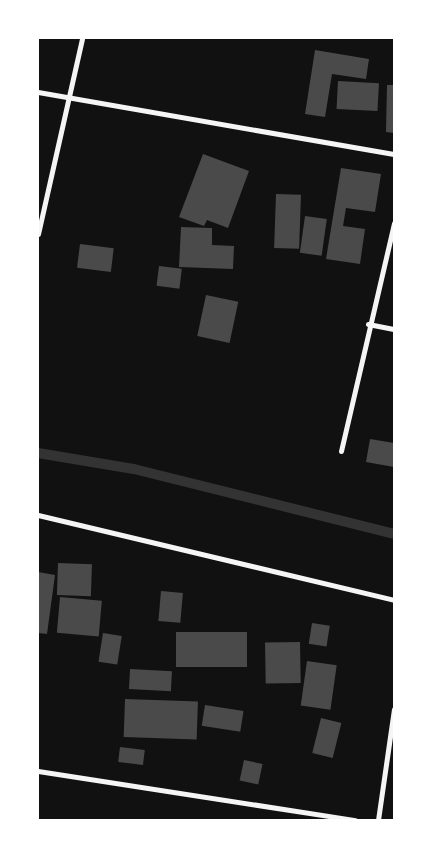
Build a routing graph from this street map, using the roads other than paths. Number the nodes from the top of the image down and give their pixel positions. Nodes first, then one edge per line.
1 (82, 38) edge
2 (38, 92) edge
3 (70, 97) junction
4 (394, 154) edge
5 (394, 224) edge
6 (38, 234) edge
7 (368, 324) junction
8 (394, 329) edge
9 (341, 451) dead end
10 (38, 515) edge
11 (394, 600) edge
12 (394, 709) edge
13 (38, 771) edge
14 (355, 820) edge
15 (378, 820) edge

1 - 3 street
2 - 3 street
3 - 4 street
3 - 6 street
5 - 7 street
7 - 8 street
7 - 9 street
10 - 11 street
12 - 15 street
13 - 14 street

